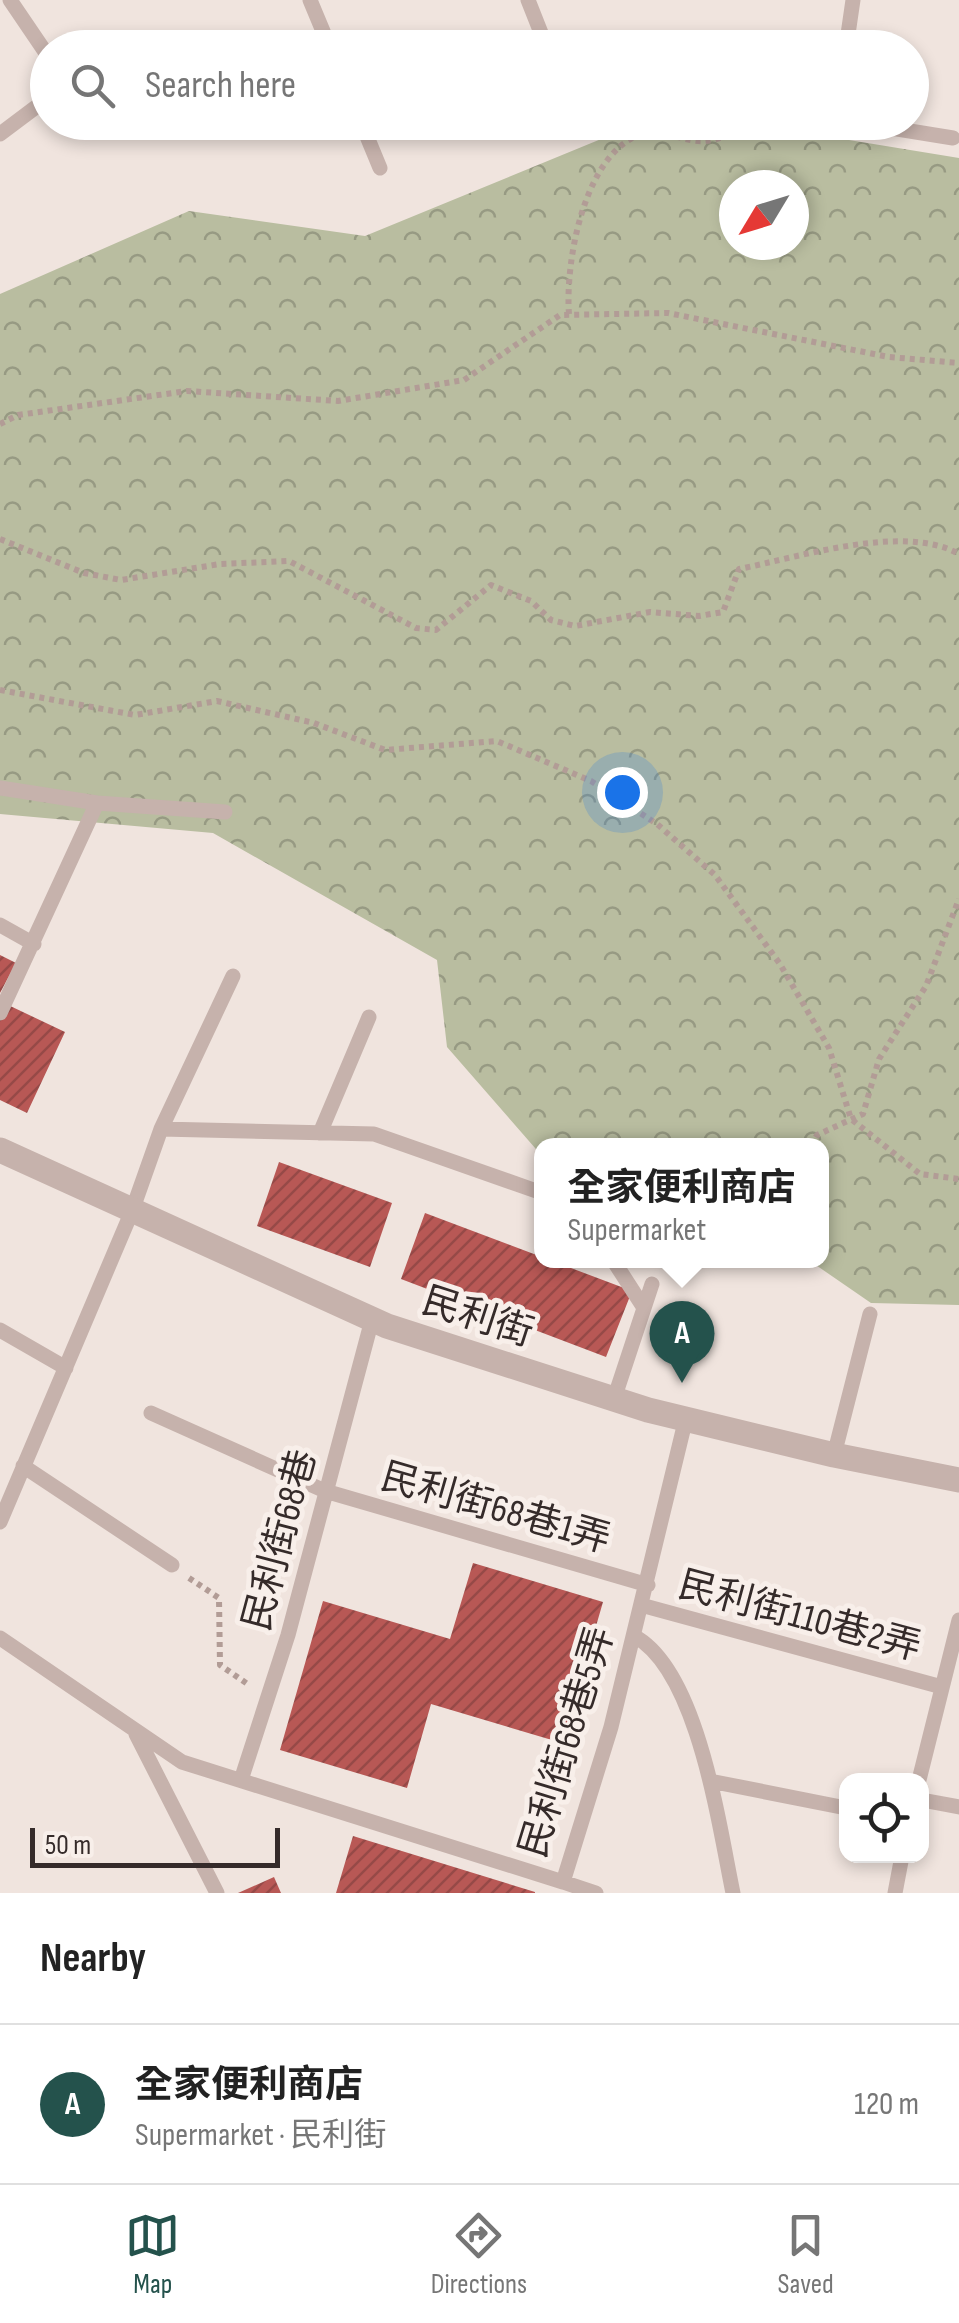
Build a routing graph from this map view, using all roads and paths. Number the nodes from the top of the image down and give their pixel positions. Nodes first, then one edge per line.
1 (10, 0) edge
2 (310, 0) edge
3 (528, 0) edge
4 (853, 0) edge
5 (30, 30) edge
6 (322, 30) edge
7 (540, 30) edge
8 (849, 30) edge
9 (30, 112) edge
10 (0, 134) edge
11 (929, 134) edge
12 (954, 138) dead end
13 (368, 140) edge
14 (631, 140) edge
15 (380, 168) dead end
16 (569, 314) junction
17 (959, 363) edge
18 (0, 424) edge
19 (0, 540) edge
20 (959, 554) edge
21 (0, 690) edge
22 (0, 788) edge
23 (97, 803) junction
24 (225, 812) dead end
25 (959, 898) edge
26 (0, 925) edge
27 (34, 944) junction
28 (233, 976) dead end
29 (0, 1013) edge
30 (370, 1017) dead end
31 (851, 1119) junction
32 (161, 1129) junction
33 (320, 1133) junction
34 (815, 1138) edge
35 (0, 1150) edge
36 (959, 1179) edge
37 (534, 1190) edge
38 (132, 1211) junction
39 (617, 1268) edge
40 (652, 1284) dead end
41 (644, 1308) junction
42 (870, 1314) dead end
43 (373, 1316) junction
44 (0, 1330) edge
45 (66, 1368) junction
46 (614, 1399) junction
47 (152, 1413) dead end
48 (686, 1418) junction
49 (834, 1455) junction
50 (23, 1466) junction
51 (959, 1480) edge
52 (325, 1492) junction
53 (1, 1518) edge
54 (172, 1565) joint
55 (648, 1585) junction
56 (641, 1605) junction
57 (959, 1620) edge
58 (634, 1636) junction
59 (0, 1638) edge
60 (954, 1661) edge
61 (942, 1687) junction
62 (268, 1697) junction
63 (134, 1730) junction
64 (920, 1773) edge
65 (241, 1780) junction
66 (710, 1780) junction
67 (929, 1801) edge
68 (839, 1807) edge
69 (959, 1807) edge
70 (901, 1863) edge
71 (563, 1882) junction
72 (218, 1893) edge
73 (596, 1893) edge
74 (733, 1893) edge
75 (895, 1893) edge

1 - 5 lane
2 - 6 lane
3 - 7 lane
4 - 8 lane
9 - 10 lane
11 - 12 lane
13 - 15 lane
14 - 16 path
16 - 17 path
16 - 18 path
19 - 20 path
21 - 31 path
22 - 23 lane
23 - 24 lane
23 - 27 lane
25 - 31 path
26 - 27 lane
27 - 29 lane
28 - 32 lane
30 - 33 lane
31 - 34 path
31 - 36 path
32 - 33 lane
32 - 38 lane
33 - 37 lane
35 - 38 street, 民利街
38 - 43 street, 民利街
38 - 45 lane
39 - 41 lane
40 - 41 lane
41 - 46 lane
42 - 49 lane
43 - 46 street, 民利街
43 - 52 lane, 民利街68巷
44 - 45 lane
45 - 50 lane
46 - 48 street, 民利街
47 - 52 lane, 民利街68巷1弄
48 - 49 street, 民利街
48 - 55 lane, 民利街68巷5弄
49 - 51 street, 民利街
50 - 53 lane
50 - 54 lane
52 - 55 lane, 民利街68巷1弄
52 - 62 lane, 民利街68巷
54 - 62 path
55 - 56 lane, 民利街68巷5弄
56 - 58 lane, 民利街68巷5弄
56 - 61 lane, 民利街110巷2弄
57 - 60 lane
58 - 66 lane
58 - 71 lane, 民利街68巷5弄
59 - 63 lane, 民利街68巷5弄
60 - 61 lane
61 - 64 lane
62 - 65 lane, 民利街68巷
63 - 65 lane, 民利街68巷5弄
63 - 72 lane
65 - 71 lane, 民利街68巷5弄
66 - 68 lane
66 - 74 lane
67 - 69 lane
70 - 75 lane
71 - 73 lane

